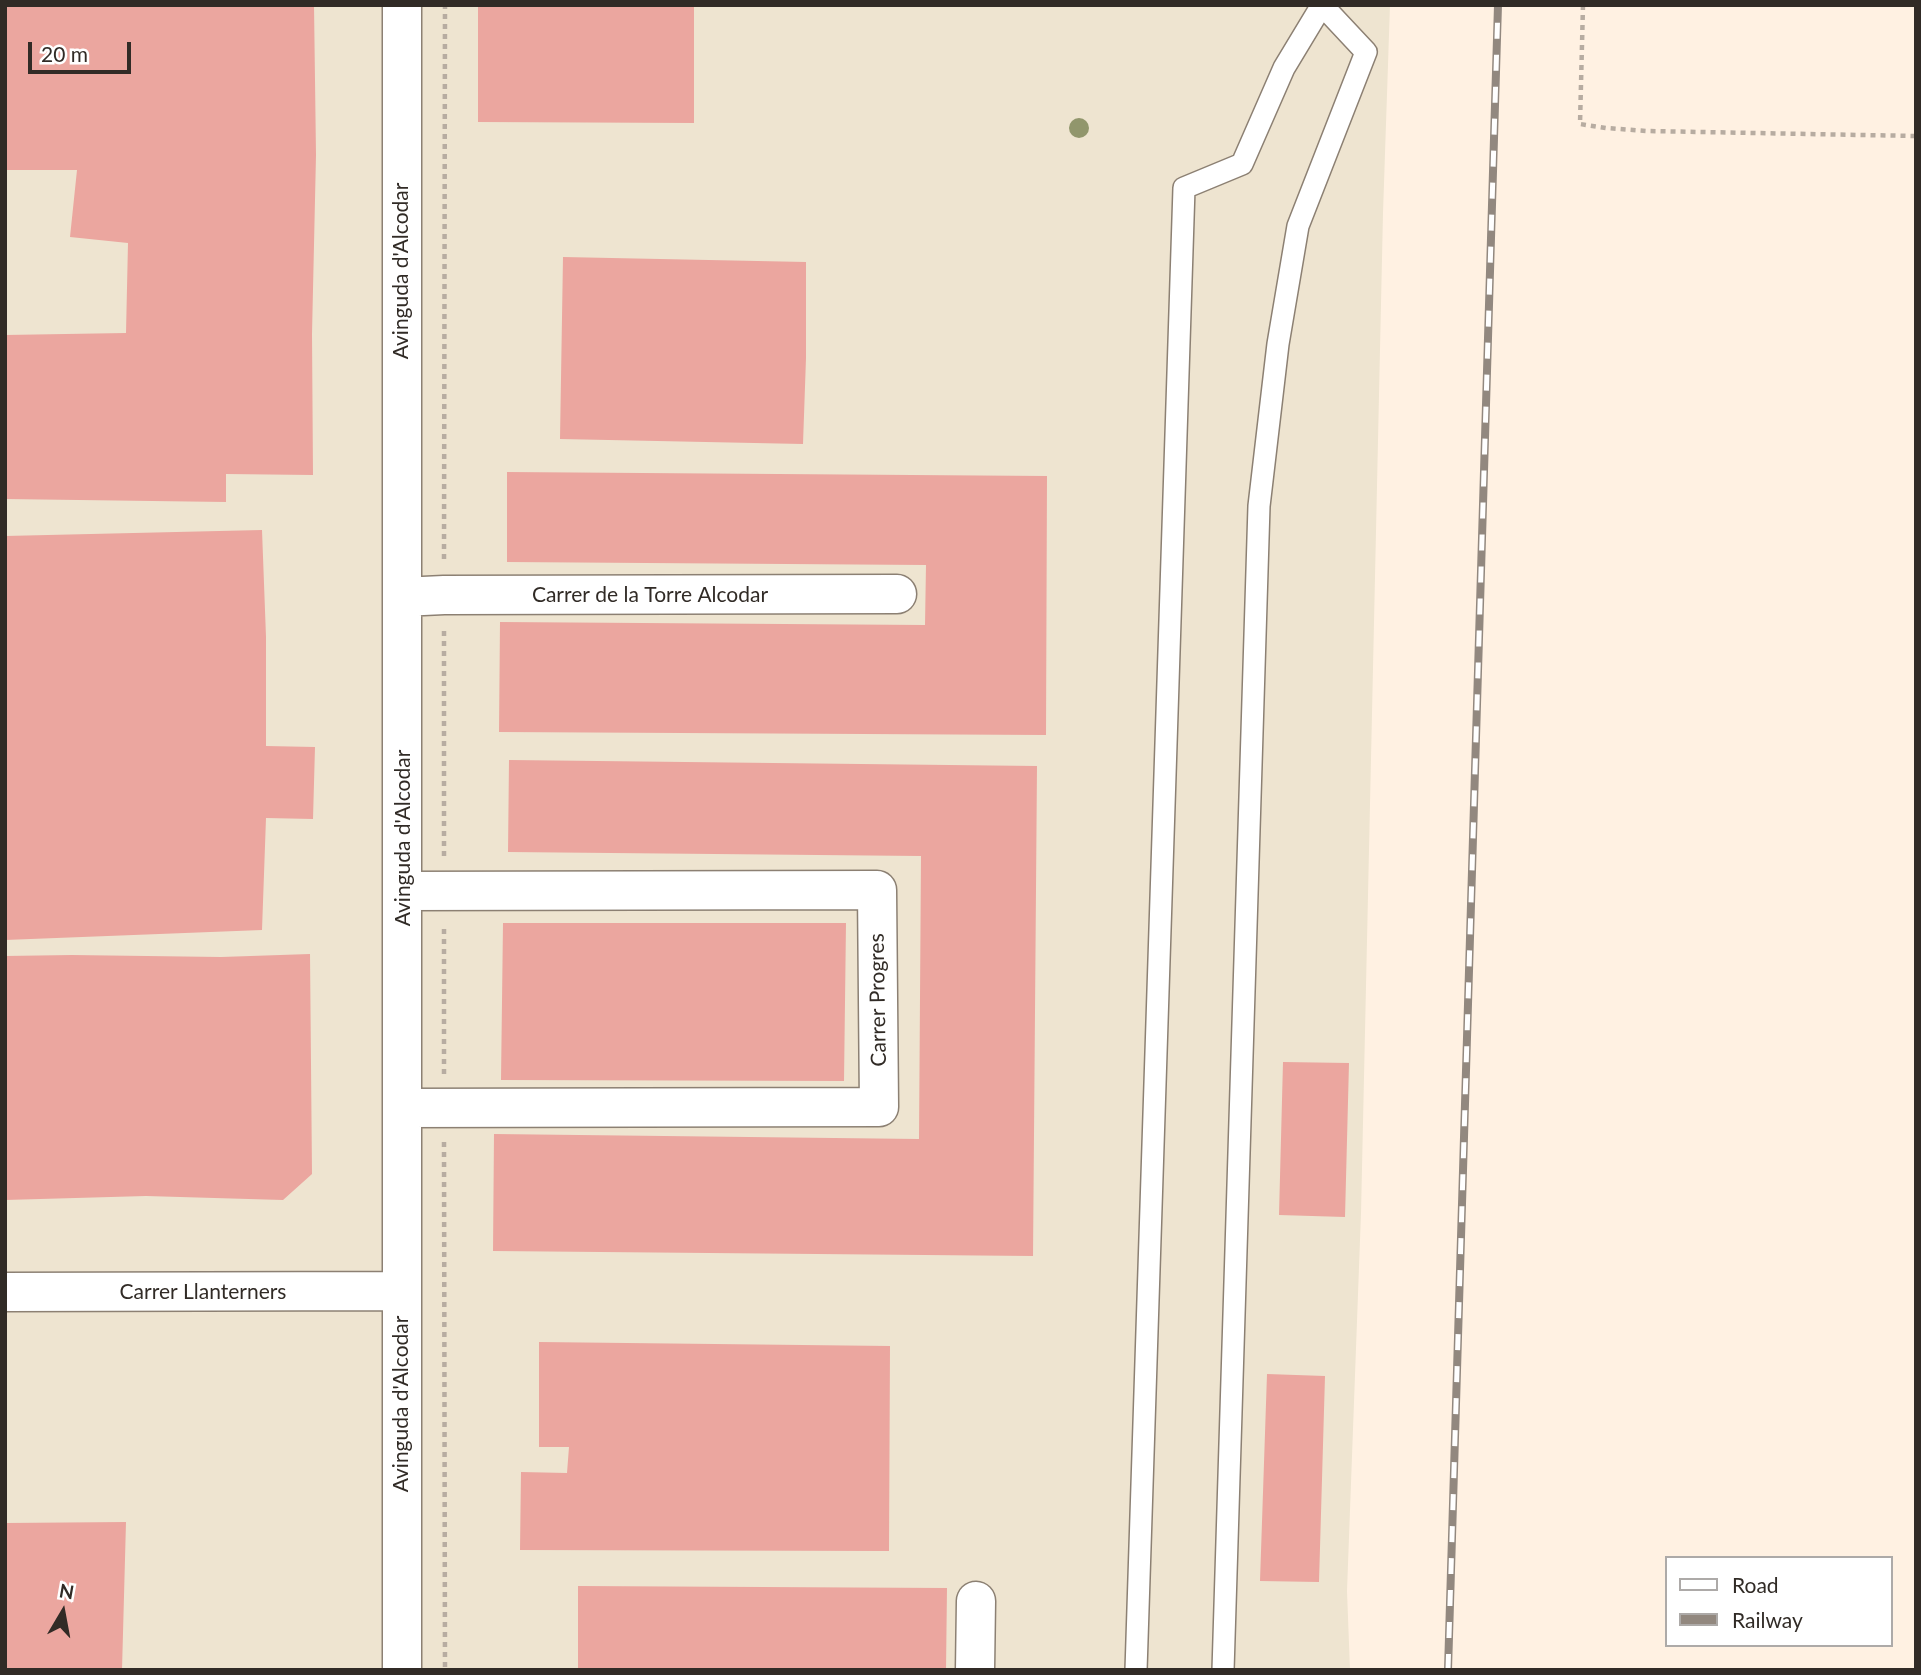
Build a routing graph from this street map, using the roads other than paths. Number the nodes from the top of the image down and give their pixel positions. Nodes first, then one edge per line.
1 (402, 5) edge
2 (897, 594) dead end
3 (402, 597) junction
4 (403, 891) junction
5 (402, 1108) junction
6 (401, 1291) junction
7 (5, 1292) edge
8 (976, 1601) dead end
9 (402, 1670) edge
10 (975, 1670) edge
11 (1136, 1670) edge
12 (1223, 1670) edge

1 - 3 street, Avinguda d'Alcodar
2 - 3 street, Carrer de la Torre Alcodar
3 - 4 street, Avinguda d'Alcodar
4 - 5 street, Avinguda d'Alcodar
4 - 5 street, Carrer Progres
5 - 6 street, Avinguda d'Alcodar
6 - 7 street, Carrer Llanterners
6 - 9 street, Avinguda d'Alcodar
8 - 10 street
11 - 12 lane

